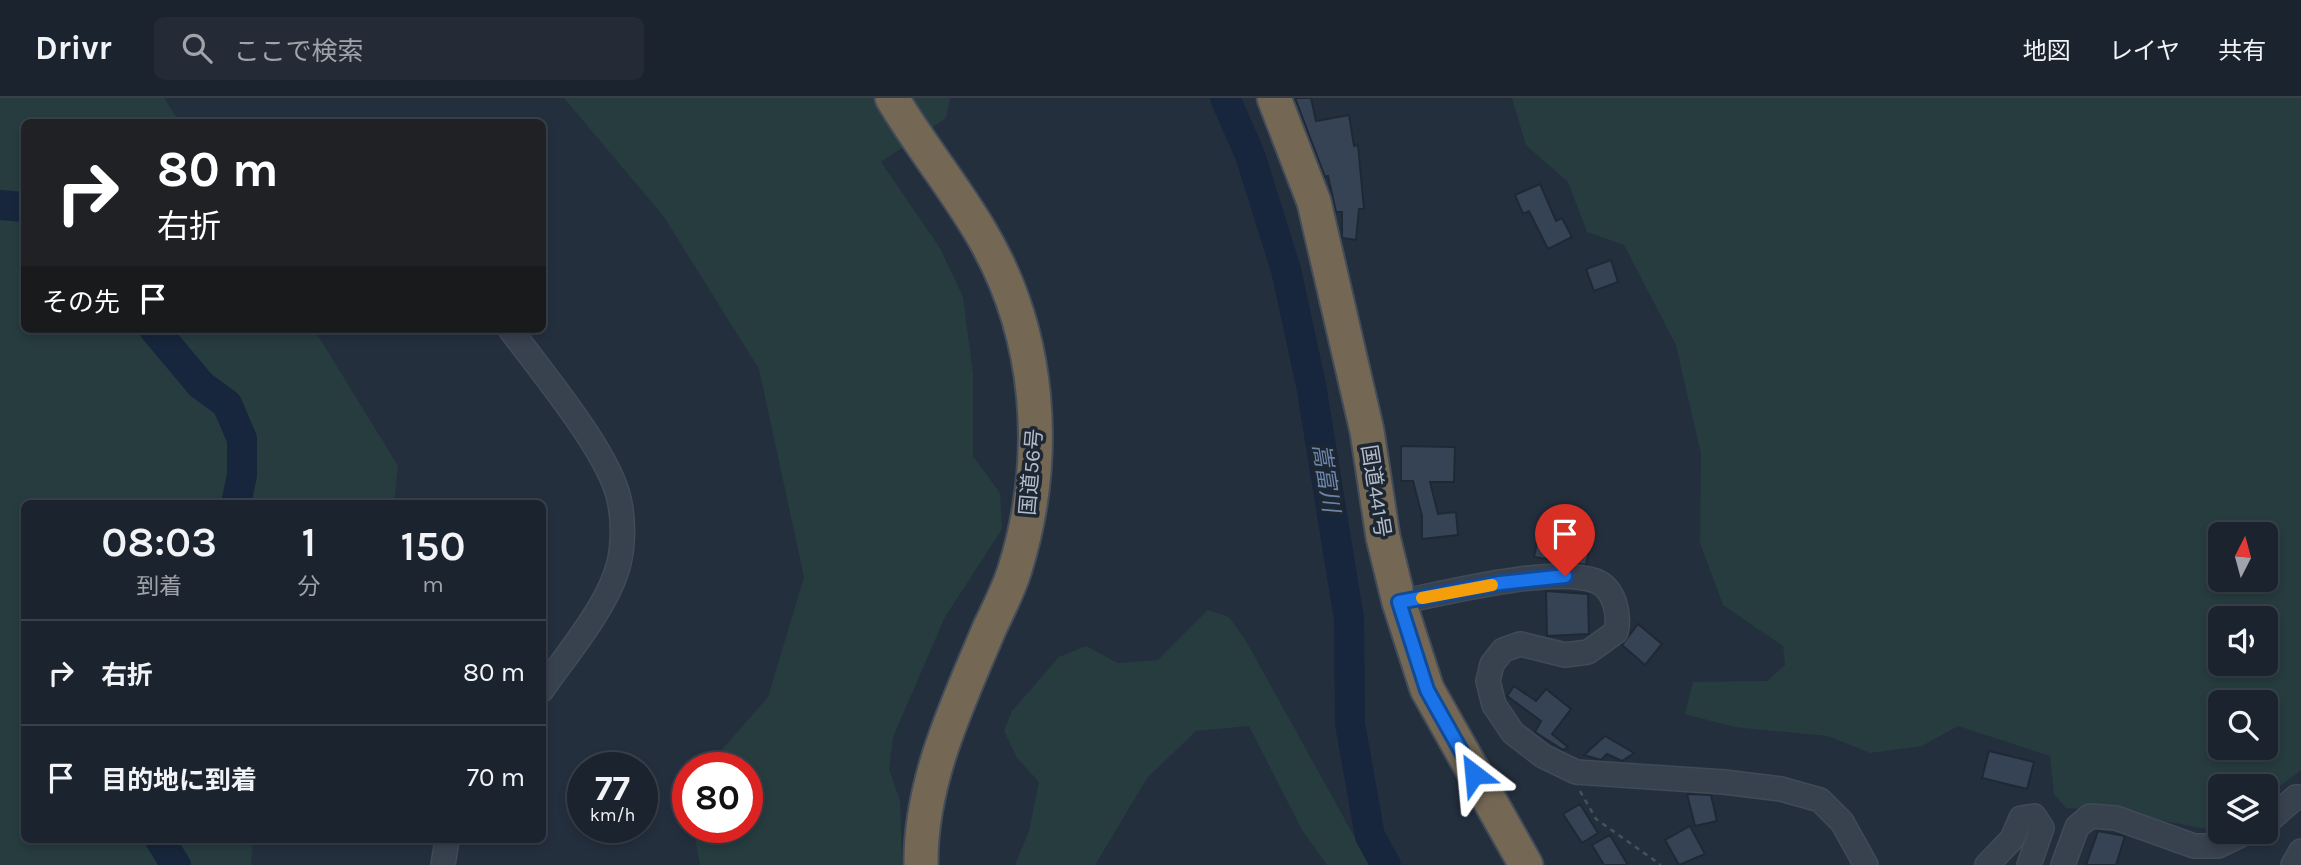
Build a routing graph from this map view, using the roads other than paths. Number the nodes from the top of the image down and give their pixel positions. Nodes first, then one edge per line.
1 (892, 98) edge
2 (1274, 98) edge
3 (513, 333) edge
4 (1399, 602) junction
5 (546, 684) edge
6 (2301, 797) edge
7 (2278, 813) edge
8 (447, 843) edge
9 (2222, 844) edge
10 (2301, 852) edge
11 (443, 865) edge
12 (921, 865) edge
13 (1526, 865) edge
14 (1866, 865) edge
15 (1987, 865) edge
16 (2029, 865) edge
17 (2063, 865) edge
18 (2293, 865) edge

1 - 12 highway, 国道56号
2 - 4 highway, 国道441号
3 - 5 street
4 - 13 highway, 国道441号
4 - 14 street
6 - 7 street
8 - 11 street
9 - 17 street
10 - 18 street
15 - 16 street

